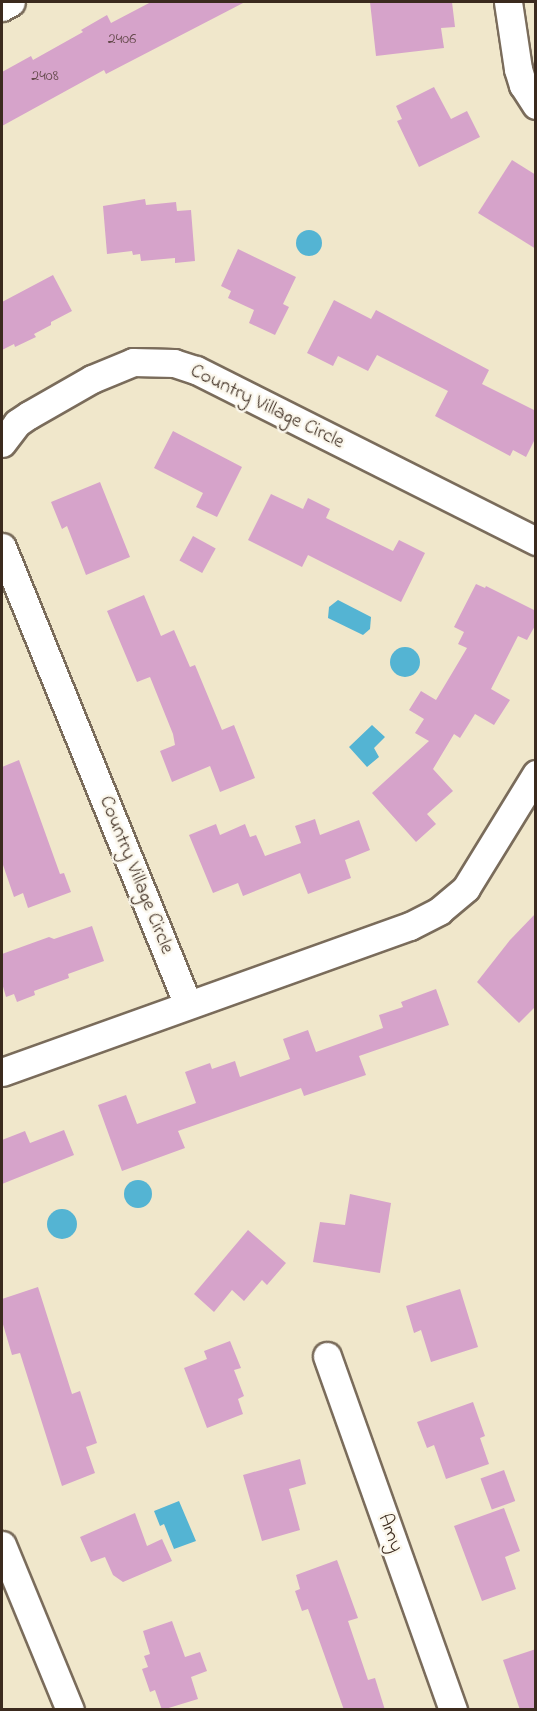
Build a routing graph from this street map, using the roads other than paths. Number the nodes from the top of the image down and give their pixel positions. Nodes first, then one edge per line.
1 (11, 2) edge
2 (508, 2) edge
3 (2, 7) edge
4 (536, 105) edge
5 (2, 443) edge
6 (536, 540) edge
7 (2, 547) edge
8 (536, 774) edge
9 (188, 1004) junction
10 (2, 1072) edge
11 (327, 1356) dead end
12 (2, 1545) edge
13 (70, 1710) edge
14 (453, 1710) edge

1 - 3 street
2 - 4 street
5 - 6 street, Country Village Circle
7 - 9 street, Country Village Circle
8 - 9 street
9 - 10 street
11 - 14 street, Amy
12 - 13 street

